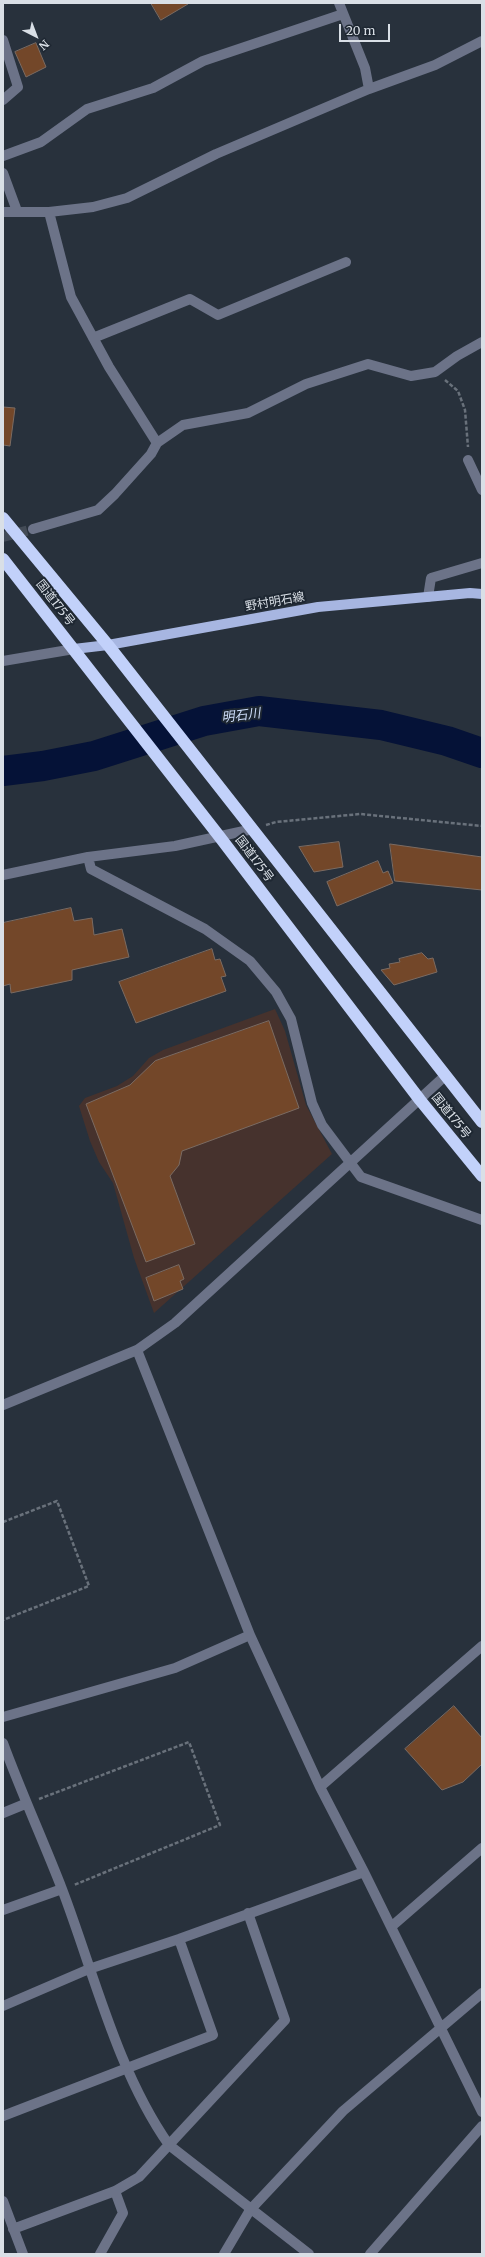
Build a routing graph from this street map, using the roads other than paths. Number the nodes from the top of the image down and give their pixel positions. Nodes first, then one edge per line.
1 (339, 3) edge
2 (343, 14) junction
3 (3, 40) edge
4 (482, 40) edge
5 (368, 89) junction
6 (3, 100) edge
7 (3, 156) edge
8 (3, 173) edge
9 (18, 211) junction
10 (3, 212) edge
11 (49, 212) junction
12 (346, 262) dead end
13 (93, 338) junction
14 (482, 342) edge
15 (157, 443) junction
16 (468, 460) road end
17 (482, 490) edge
18 (3, 518) edge
19 (33, 529) tunnel mouth
20 (3, 559) edge
21 (482, 563) edge
22 (482, 594) edge
23 (428, 597) junction
24 (108, 645) junction
25 (74, 649) junction
26 (3, 661) edge
27 (253, 829) junction
28 (219, 836) junction
29 (88, 857) junction
30 (3, 875) edge
31 (446, 1075) junction
32 (420, 1100) junction
33 (482, 1122) edge
34 (350, 1163) junction
35 (482, 1176) edge
36 (482, 1220) edge
37 (137, 1350) junction
38 (3, 1405) edge
39 (250, 1636) junction
40 (482, 1646) edge
41 (3, 1717) edge
42 (3, 1743) edge
43 (320, 1787) junction
44 (25, 1804) junction
45 (3, 1813) edge
46 (482, 1848) edge
47 (364, 1872) junction
48 (62, 1889) junction
49 (3, 1910) edge
50 (248, 1913) junction
51 (391, 1927) junction
52 (179, 1939) junction
53 (89, 1969) junction
54 (482, 1993) edge
55 (3, 2006) edge
56 (442, 2029) junction
57 (128, 2067) junction
58 (482, 2112) edge
59 (3, 2116) edge
60 (482, 2126) edge
61 (169, 2145) junction
62 (115, 2191) junction
63 (3, 2201) edge
64 (250, 2210) junction
65 (13, 2229) junction
66 (23, 2254) edge
67 (100, 2254) edge
68 (224, 2254) edge
69 (309, 2254) edge
70 (370, 2254) edge

1 - 2 street
2 - 5 street
2 - 7 street
3 - 6 street
4 - 5 street
5 - 11 street
8 - 9 street
9 - 10 street
9 - 11 street
11 - 13 street
12 - 13 street
13 - 15 street
14 - 15 street
15 - 19 street
16 - 17 street
18 - 24 highway, 国道175号
20 - 25 highway, 国道175号
21 - 23 street
22 - 23 main road, 野村明石線
23 - 24 main road, 野村明石線
24 - 25 main road, 野村明石線
24 - 27 highway, 国道175号
25 - 26 street
25 - 28 highway, 国道175号
27 - 28 street
27 - 31 highway, 国道175号
28 - 29 street
28 - 32 highway, 国道175号
29 - 30 street
29 - 34 street
31 - 32 street
31 - 33 highway, 国道175号
32 - 34 street
32 - 35 highway, 国道175号
34 - 36 street
34 - 37 street
37 - 38 street
37 - 39 street
39 - 41 street
39 - 43 street
40 - 43 street
42 - 44 street
43 - 47 street
44 - 45 street
44 - 48 street
46 - 51 street
47 - 50 street
47 - 51 street
48 - 49 street
48 - 53 street
50 - 52 street
50 - 61 street
51 - 56 street
52 - 53 street
52 - 57 street
53 - 55 street
53 - 57 street
54 - 56 street
56 - 58 street
56 - 64 street
57 - 59 street
57 - 61 street
60 - 70 street
61 - 62 street
61 - 64 street
62 - 65 street
62 - 67 street
63 - 65 street
64 - 68 street
64 - 69 street
65 - 66 street

